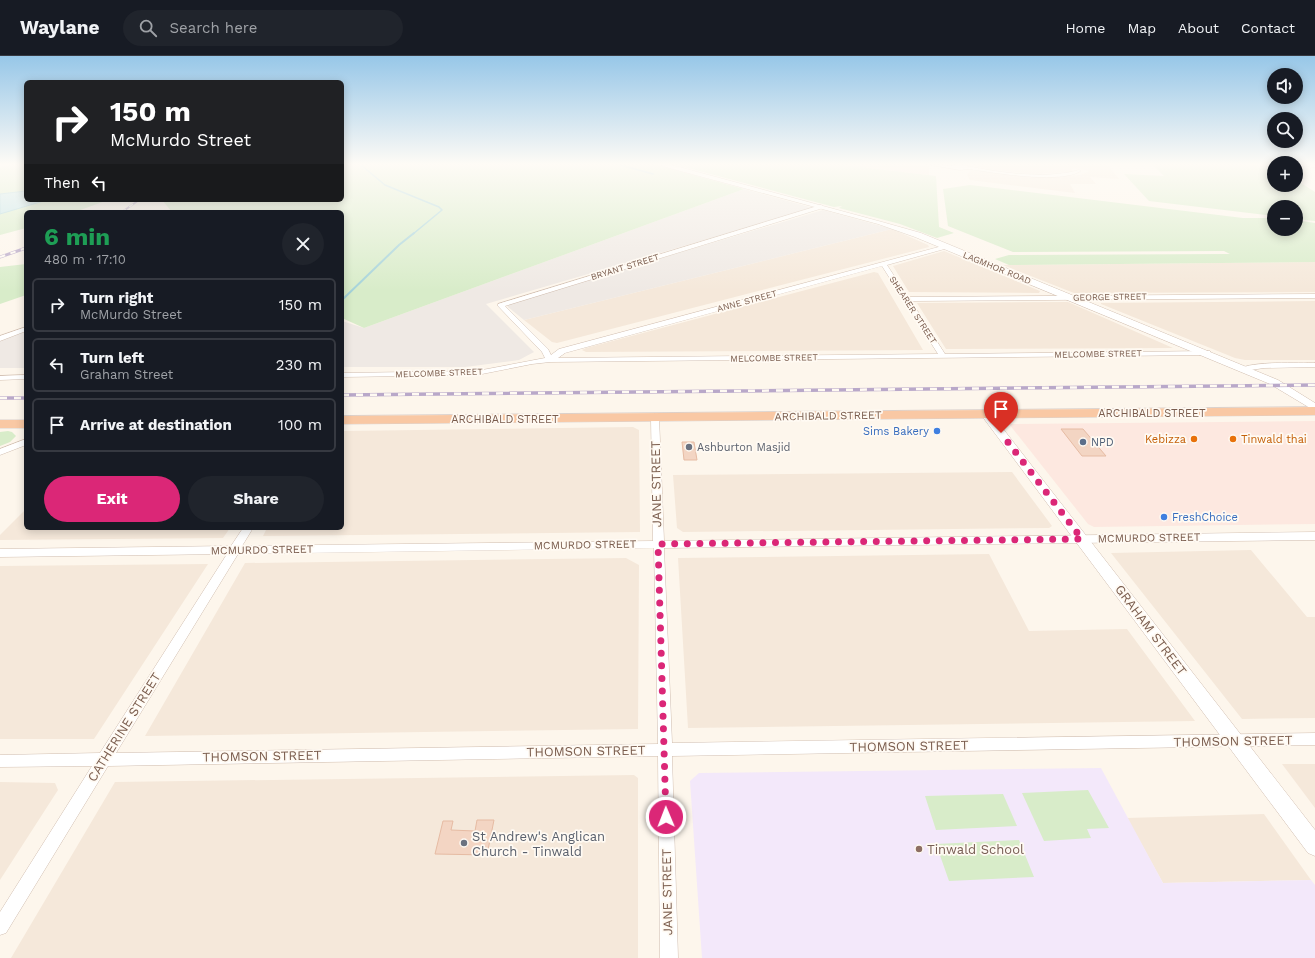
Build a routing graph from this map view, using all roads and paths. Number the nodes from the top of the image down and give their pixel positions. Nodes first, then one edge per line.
1 (818, 206) edge
2 (821, 207) junction
3 (946, 247) junction
4 (884, 264) junction
5 (1315, 296) edge
6 (1072, 298) junction
7 (906, 299) junction
8 (24, 330) edge
9 (0, 339) edge
10 (1207, 353) junction
11 (943, 356) junction
12 (550, 360) junction
13 (1315, 366) edge
14 (1244, 369) junction
15 (344, 375) edge
16 (24, 377) edge
17 (0, 378) edge
18 (1315, 408) edge
19 (1315, 412) edge
20 (986, 414) junction
21 (655, 418) junction
22 (344, 420) edge
23 (0, 424) edge
24 (24, 424) edge
25 (24, 443) edge
26 (0, 452) edge
27 (247, 530) edge
28 (1315, 536) edge
29 (1082, 539) junction
30 (658, 544) junction
31 (235, 550) junction
32 (0, 553) edge
33 (1315, 740) edge
34 (1236, 741) junction
35 (665, 750) junction
36 (104, 759) junction
37 (0, 761) edge
38 (1315, 846) edge
39 (0, 927) edge
40 (669, 958) edge

1 - 2 street, LAGMHOR ROAD
2 - 3 street, LAGMHOR ROAD
2 - 12 street, BRYANT STREET
3 - 4 street, ANNE STREET
3 - 6 street, LAGMHOR ROAD
4 - 7 street, SHEARER STREET
4 - 12 street, ANNE STREET
5 - 6 street, GEORGE STREET
6 - 7 street, GEORGE STREET
6 - 10 street, LAGMHOR ROAD
7 - 11 street, SHEARER STREET
8 - 9 street
10 - 11 street, MELCOMBE STREET
10 - 14 street, LAGMHOR ROAD
11 - 12 street, MELCOMBE STREET
12 - 15 street, MELCOMBE STREET
13 - 14 street
14 - 18 street, LAGMHOR ROAD
16 - 17 street
19 - 20 highway, ARCHIBALD STREET
20 - 21 highway, ARCHIBALD STREET
20 - 29 street, GRAHAM STREET
21 - 22 highway, ARCHIBALD STREET
21 - 30 street, JANE STREET
23 - 24 highway
25 - 26 street
27 - 31 street, CATHERINE STREET
28 - 29 street, MCMURDO STREET
29 - 30 street, MCMURDO STREET
29 - 34 street, GRAHAM STREET
30 - 31 street, MCMURDO STREET
30 - 35 street, JANE STREET
31 - 32 street, MCMURDO STREET
31 - 36 street, CATHERINE STREET
33 - 34 street, THOMSON STREET
34 - 35 street, THOMSON STREET
34 - 38 street, GRAHAM STREET
35 - 36 street, THOMSON STREET
35 - 40 street, JANE STREET
36 - 37 street, THOMSON STREET
36 - 39 street, CATHERINE STREET

